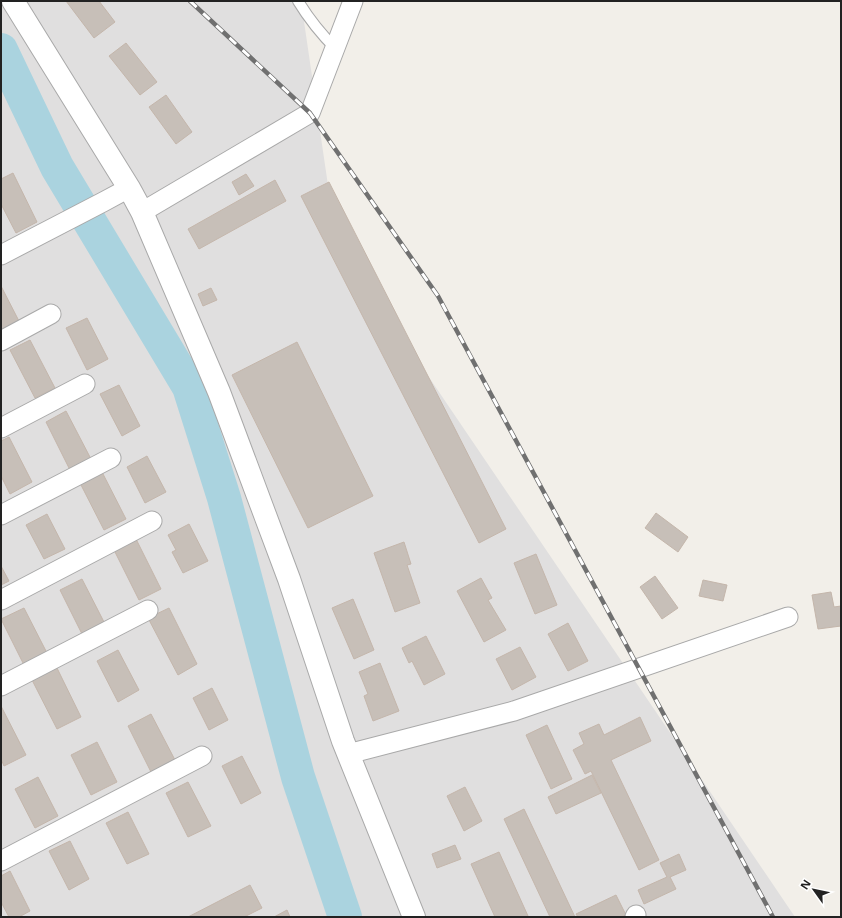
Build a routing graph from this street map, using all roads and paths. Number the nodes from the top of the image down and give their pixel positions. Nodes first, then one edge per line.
1 (13, 1) edge
2 (298, 1) edge
3 (353, 1) edge
4 (336, 49) junction
5 (129, 188) junction
6 (142, 212) junction
7 (1, 255) edge
8 (51, 314) dead end
9 (1, 341) edge
10 (85, 384) dead end
11 (1, 428) edge
12 (111, 458) dead end
13 (1, 515) edge
14 (152, 521) dead end
15 (1, 600) edge
16 (148, 610) dead end
17 (788, 617) dead end
18 (1, 686) edge
19 (348, 754) junction
20 (202, 756) dead end
21 (1, 861) edge
22 (414, 917) edge

1 - 5 street
2 - 4 lane
3 - 4 street
4 - 6 street
5 - 6 street
5 - 7 street
6 - 19 street
8 - 9 street
10 - 11 street
12 - 13 street
14 - 15 street
16 - 18 street
17 - 19 street
19 - 22 street
20 - 21 street

